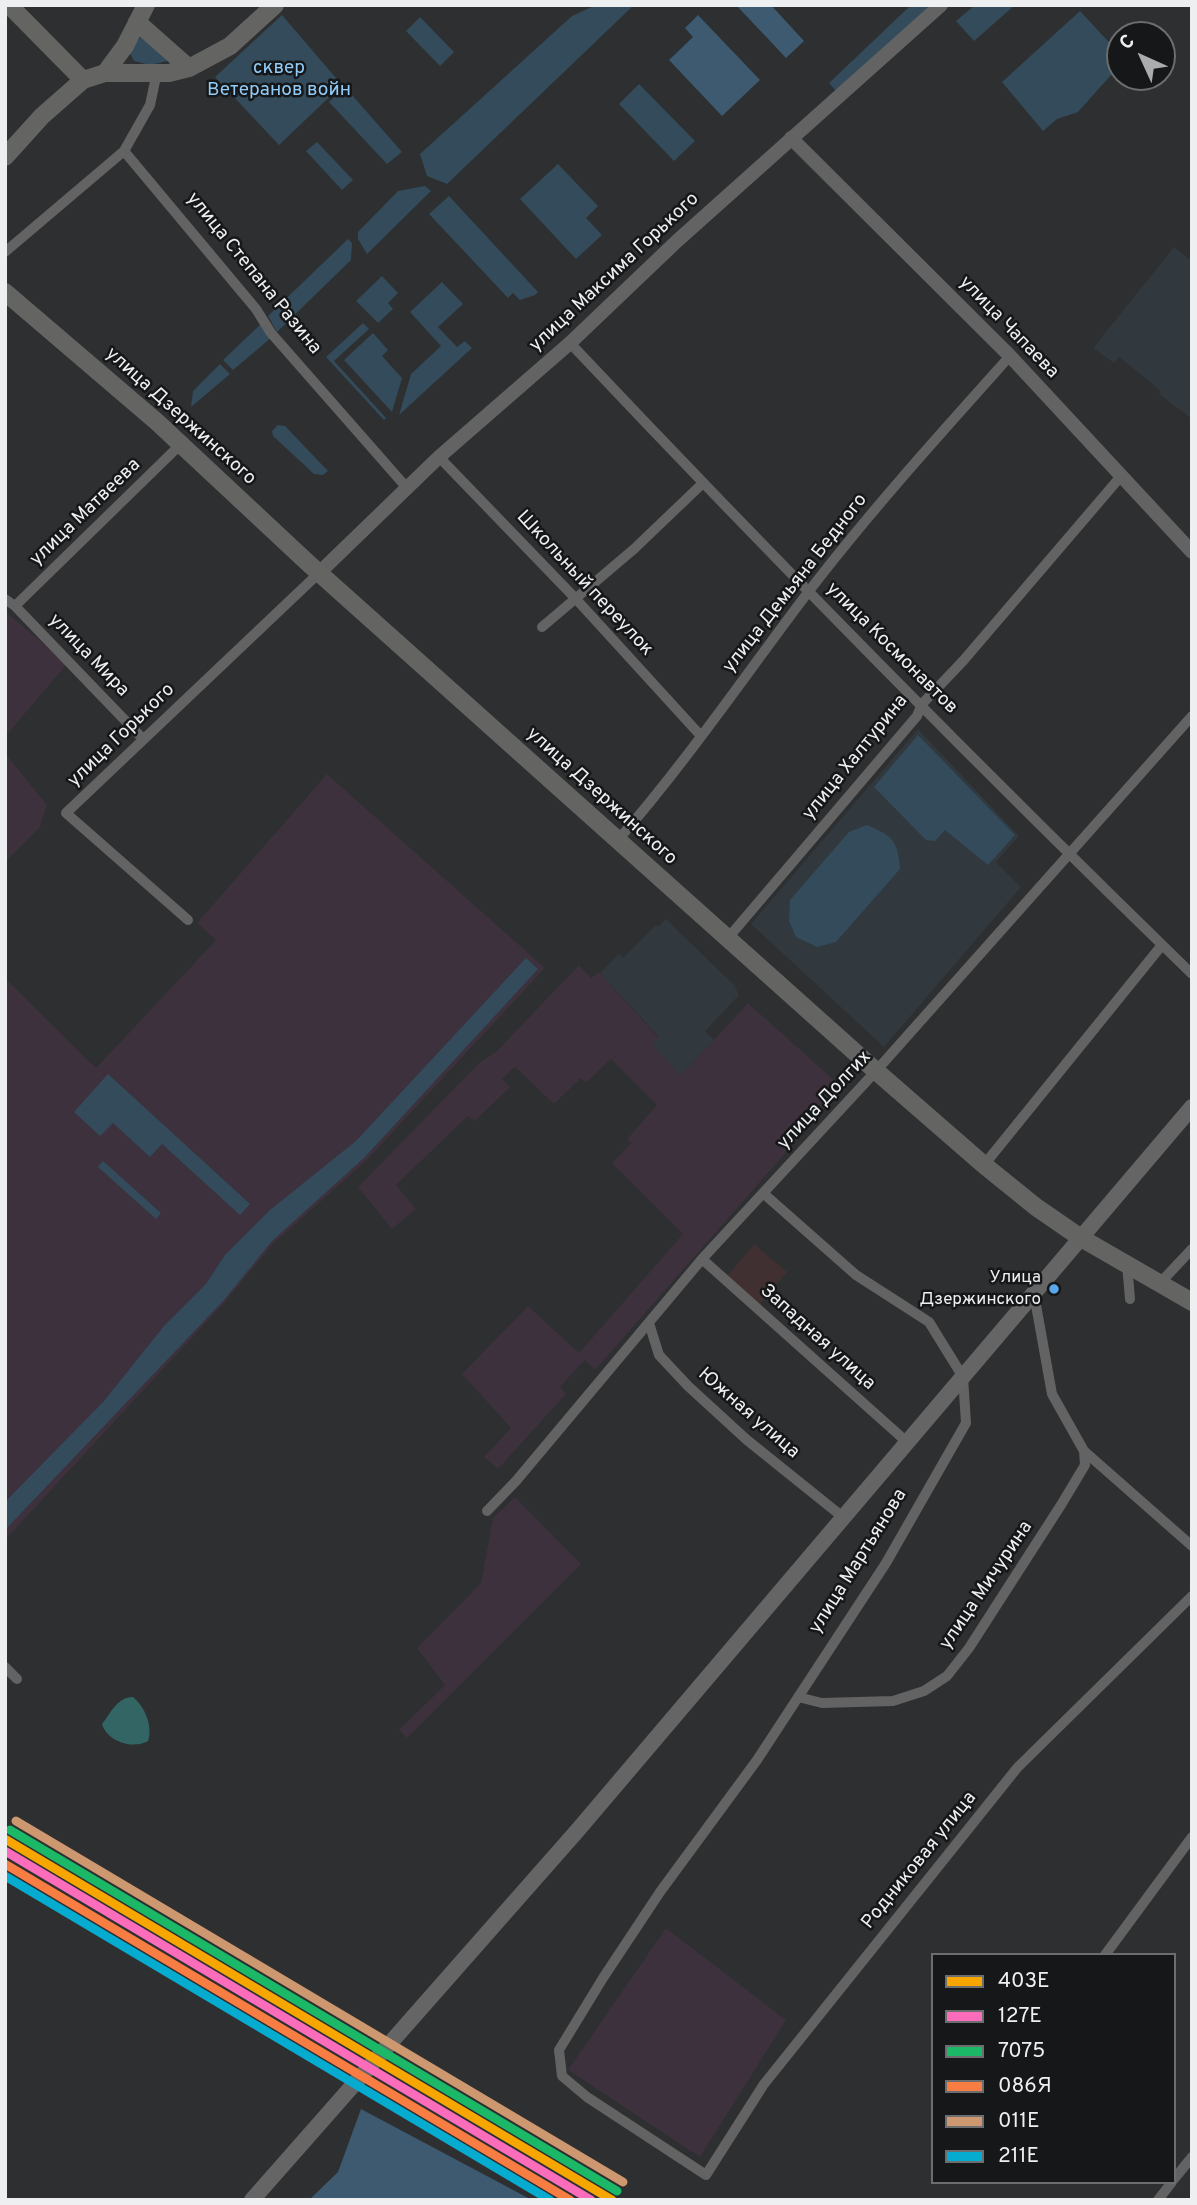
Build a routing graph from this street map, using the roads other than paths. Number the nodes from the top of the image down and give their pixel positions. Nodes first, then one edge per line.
1 (9, 5) edge
2 (146, 5) edge
3 (275, 5) edge
4 (941, 5) edge
5 (137, 22) junction
6 (125, 46) junction
7 (189, 68) junction
8 (105, 73) junction
9 (149, 73) junction
10 (83, 80) junction
11 (791, 138) junction
12 (124, 151) junction
13 (5, 157) edge
14 (5, 252) edge
15 (5, 292) edge
16 (570, 343) junction
17 (1010, 356) junction
18 (181, 444) junction
19 (439, 457) junction
20 (1122, 475) junction
21 (703, 483) junction
22 (407, 488) junction
23 (1192, 552) edge
24 (319, 573) junction
25 (809, 591) junction
26 (5, 599) edge
27 (576, 600) junction
28 (15, 606) junction
29 (542, 627) dead end
30 (922, 704) junction
31 (1192, 716) edge
32 (701, 736) junction
33 (143, 739) junction
34 (618, 840) junction
35 (1068, 853) junction
36 (188, 920) dead end
37 (728, 938) junction
38 (1162, 945) junction
39 (1192, 974) edge
40 (876, 1072) junction
41 (1192, 1107) edge
42 (984, 1165) junction
43 (763, 1193) junction
44 (1081, 1238) junction
45 (1192, 1249) edge
46 (702, 1259) junction
47 (1127, 1264) junction
48 (1160, 1283) junction
49 (1034, 1294) junction
50 (1130, 1299) dead end
51 (1192, 1303) edge
52 (649, 1323) junction
53 (963, 1377) junction
54 (908, 1443) junction
55 (1084, 1451) junction
56 (487, 1511) dead end
57 (844, 1518) junction
58 (1192, 1546) edge
59 (1192, 1596) edge
60 (5, 1667) edge
61 (17, 1679) dead end
62 (798, 1697) junction
63 (1192, 1837) edge
64 (1106, 1953) edge
65 (559, 2050) joint
66 (1192, 2157) edge
67 (1176, 2177) edge
68 (1171, 2184) edge
69 (252, 2199) edge
70 (1158, 2200) edge

1 - 10 main road
2 - 5 main road
3 - 7 main road
4 - 11 street, улица Максима Горького
5 - 6 main road
5 - 7 main road
6 - 8 main road
6 - 9 main road
7 - 9 main road
8 - 9 main road
8 - 10 main road
9 - 12 street
10 - 13 main road
11 - 16 street, улица Максима Горького
11 - 17 street, улица Чапаева
12 - 14 street
12 - 22 street, улица Степана Разина
15 - 18 main road, улица Дзержинского
16 - 19 street, улица Максима Горького
16 - 21 street, улица Космонавтов
17 - 20 street, улица Чапаева
17 - 25 street, улица Демьяна Бедного
18 - 24 main road, улица Дзержинского
18 - 28 street, улица Матвеева
19 - 22 street, улица Максима Горького
19 - 27 street, Школьный переулок
20 - 23 street, улица Чапаева
20 - 30 street, улица Халтурина
21 - 25 street, улица Космонавтов
21 - 27 street
22 - 24 street, улица Максима Горького
24 - 33 street, улица Горького
24 - 34 main road, улица Дзержинского
25 - 30 street, улица Космонавтов
25 - 32 street, улица Демьяна Бедного
26 - 28 street, улица Мира
27 - 29 street
27 - 32 street, Школьный переулок
28 - 33 street, улица Мира
30 - 35 street, улица Космонавтов
30 - 37 street, улица Халтурина
31 - 35 street, улица Долгих
32 - 34 street, улица Демьяна Бедного
33 - 36 street, улица Горького
34 - 37 main road, улица Дзержинского
35 - 38 street, улица Космонавтов
35 - 40 street, улица Долгих
37 - 40 main road, улица Дзержинского
38 - 39 street, улица Космонавтов
38 - 42 street
40 - 42 main road, улица Дзержинского
40 - 43 street, улица Долгих
41 - 44 main road
42 - 44 main road, улица Дзержинского
43 - 46 street, улица Долгих
43 - 53 street
44 - 47 main road, улица Дзержинского
44 - 49 main road
45 - 48 street
46 - 52 street, улица Долгих
46 - 54 street, Западная улица
47 - 48 main road, улица Дзержинского
47 - 50 street
48 - 51 main road, улица Дзержинского
49 - 53 main road
49 - 55 street
52 - 56 street, улица Долгих
52 - 57 street, Южная улица
53 - 54 main road
53 - 62 street, улица Мартьянова
54 - 57 main road
55 - 58 street
55 - 62 street, улица Мичурина
57 - 69 main road
59 - 65 street, Родниковая улица
60 - 61 street
62 - 65 street, улица Мартьянова
63 - 64 street
66 - 67 street
68 - 70 street

